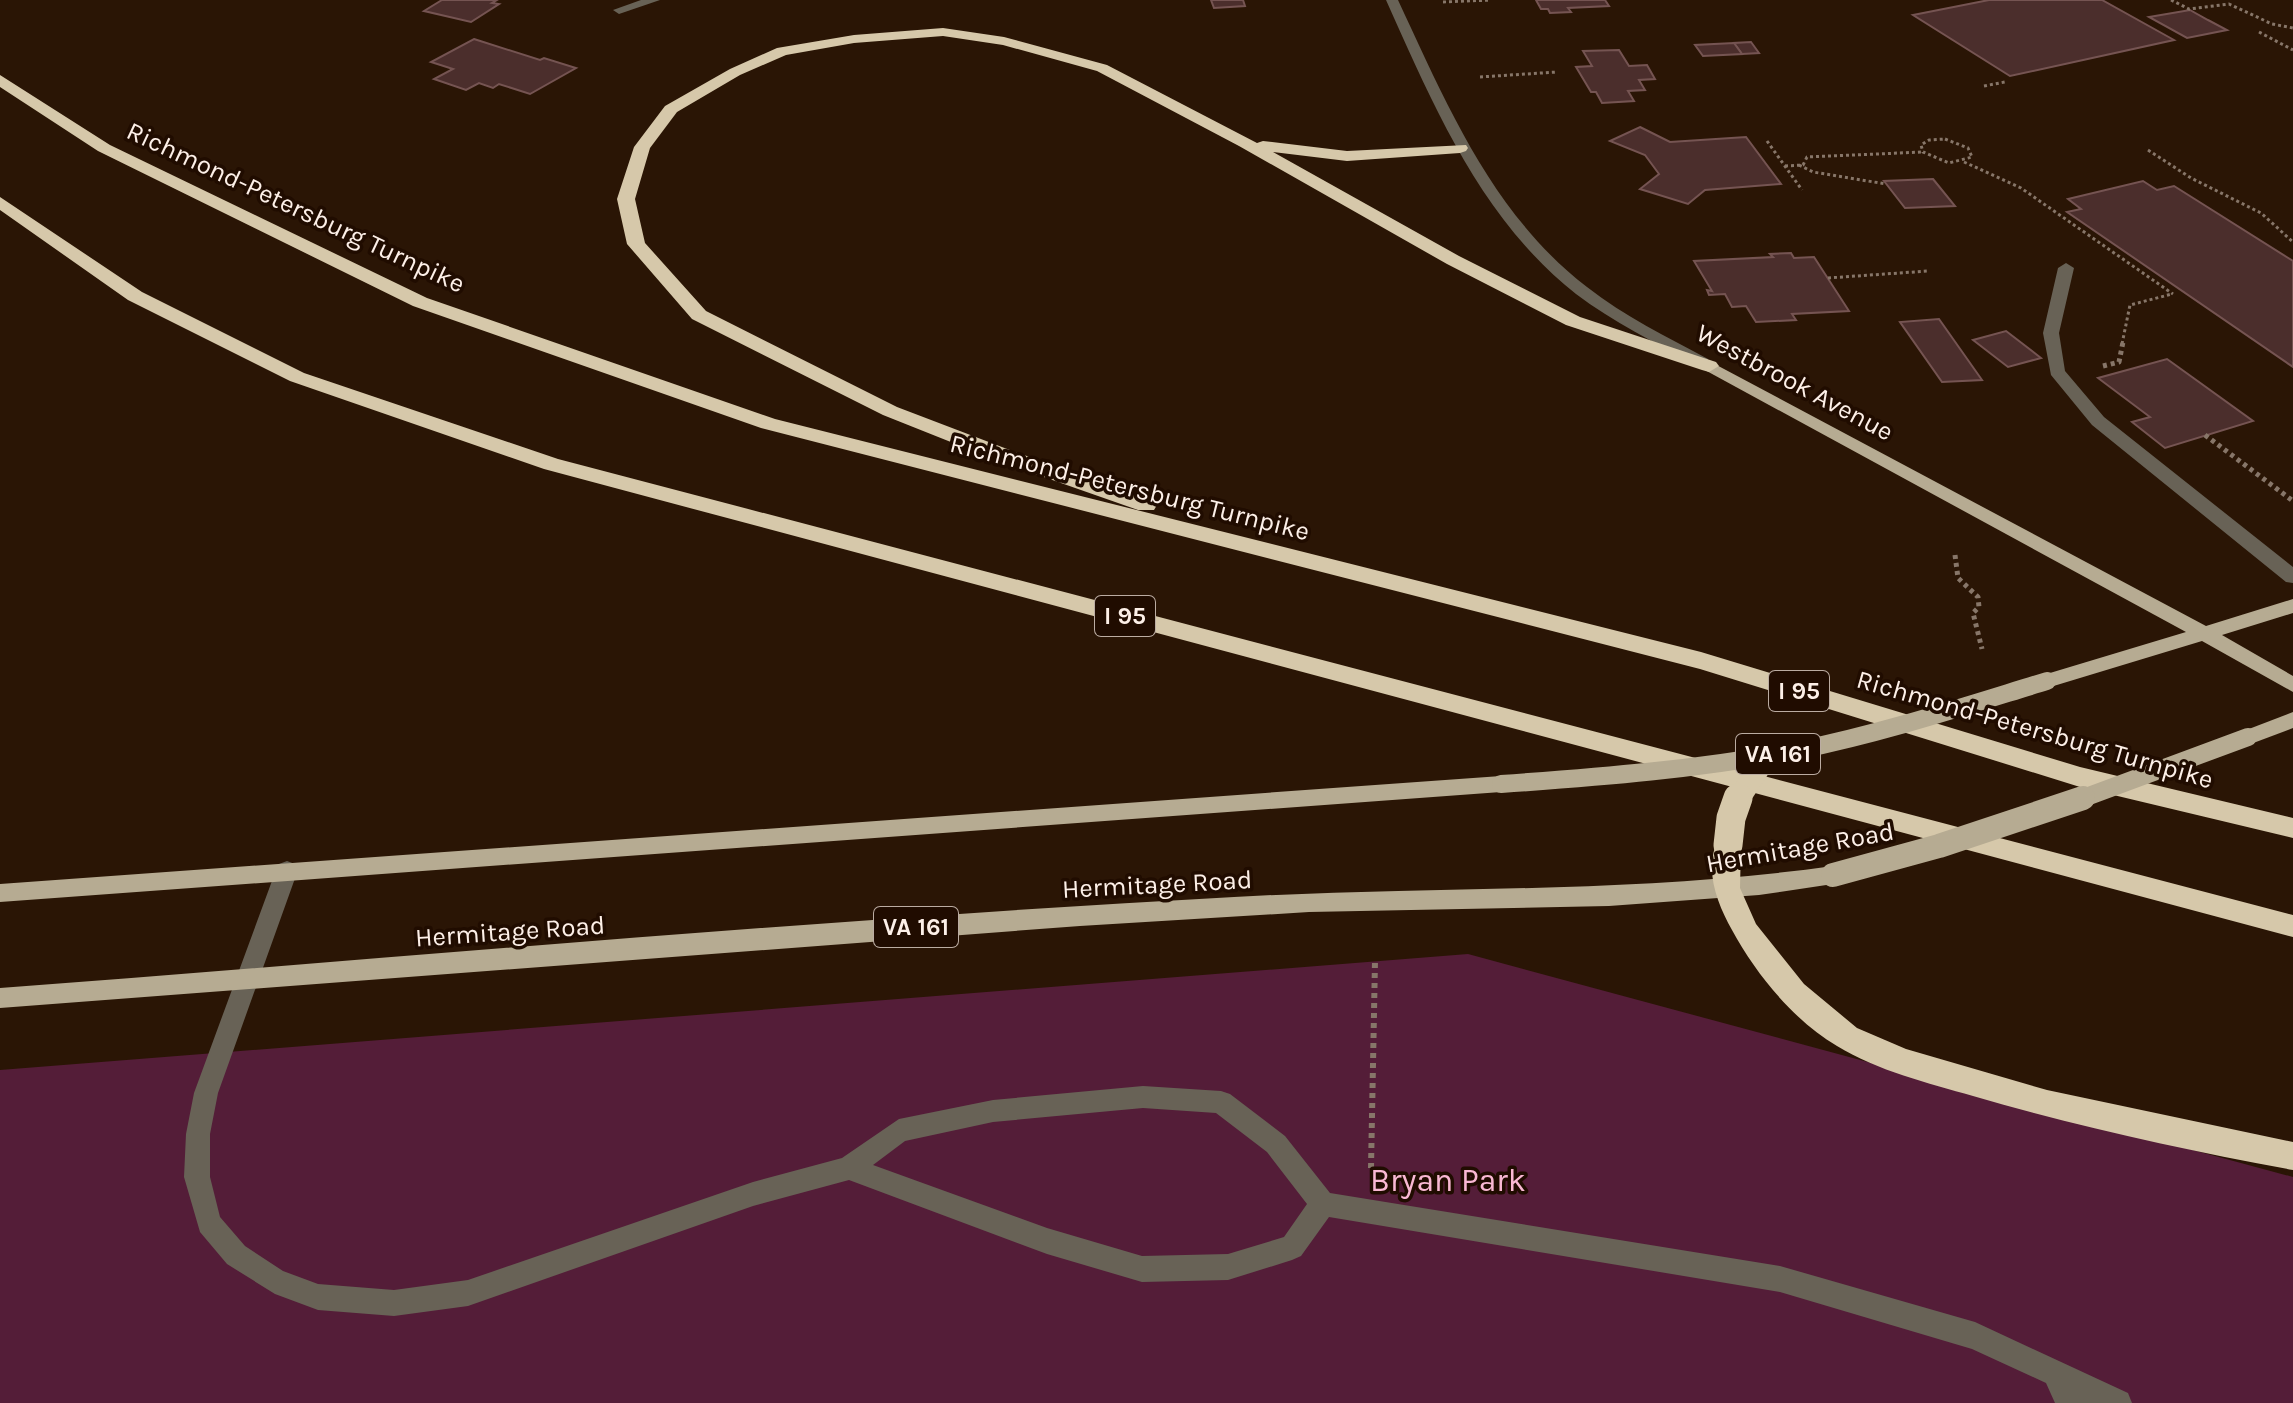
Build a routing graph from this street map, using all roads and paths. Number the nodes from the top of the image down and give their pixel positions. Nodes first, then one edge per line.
1 (654, 0) edge
2 (1392, 0) edge
3 (1491, 0) edge
4 (2171, 0) edge
5 (1443, 2) dead end
6 (619, 10) dead end
7 (2293, 28) edge
8 (2259, 32) dead end
9 (2293, 50) edge
10 (1557, 72) dead end
11 (1480, 77) dead end
12 (0, 80) edge
13 (2005, 82) dead end
14 (1984, 86) dead end
15 (1767, 141) dead end
16 (1245, 143) junction
17 (1460, 148) junction
18 (2148, 150) dead end
19 (1923, 152) junction
20 (1964, 162) junction
21 (1798, 165) junction
22 (1785, 166) junction
23 (1886, 184) dead end
24 (1802, 190) dead end
25 (0, 202) edge
26 (2293, 242) edge
27 (2066, 268) dead end
28 (1928, 271) dead end
29 (1828, 278) dead end
30 (1709, 366) junction
31 (2097, 368) dead end
32 (2205, 435) dead end
33 (2293, 501) edge
34 (1955, 555) dead end
35 (1303, 560) junction
36 (2293, 577) edge
37 (2293, 606) edge
38 (2204, 633) junction
39 (1982, 649) dead end
40 (2293, 685) edge
41 (2293, 720) edge
42 (1767, 756) junction
43 (2293, 828) edge
44 (287, 870) junction
45 (1726, 891) junction
46 (0, 893) edge
47 (2293, 926) edge
48 (1375, 961) dead end
49 (247, 979) junction
50 (0, 998) edge
51 (2293, 1156) edge
52 (1371, 1167) dead end
53 (849, 1168) junction
54 (1323, 1204) junction
55 (2055, 1373) junction
56 (2069, 1403) edge
57 (2118, 1403) edge

1 - 6 street
2 - 17 street, Westbrook Avenue
3 - 5 path
4 - 7 path
8 - 9 path
10 - 11 path
12 - 35 highway, Richmond-Petersburg Turnpike / I 95
13 - 14 path
15 - 22 path
16 - 17 highway
16 - 30 highway
16 - 35 highway
17 - 30 street, Westbrook Avenue
18 - 26 path
19 - 20 path
19 - 20 path
19 - 21 path
20 - 31 path
21 - 22 path
21 - 23 path
22 - 24 path
25 - 47 highway, I 95
27 - 36 street
28 - 29 path
30 - 38 main road, Westbrook Avenue
32 - 33 path
34 - 39 path
35 - 43 highway, Richmond-Petersburg Turnpike / I 95
37 - 38 main road, VA 161
38 - 40 main road, Westbrook Avenue
38 - 42 main road, VA 161, bridge
41 - 45 main road, Hermitage Road / VA 161, bridge
42 - 44 main road, VA 161, bridge
42 - 45 highway, bridge
44 - 46 main road, VA 161
44 - 49 street
45 - 49 main road, Hermitage Road / VA 161
45 - 51 highway
48 - 52 path
49 - 50 main road, Hermitage Road / VA 161
49 - 53 street
53 - 54 street
53 - 54 street
54 - 55 street
55 - 56 street
55 - 57 street

